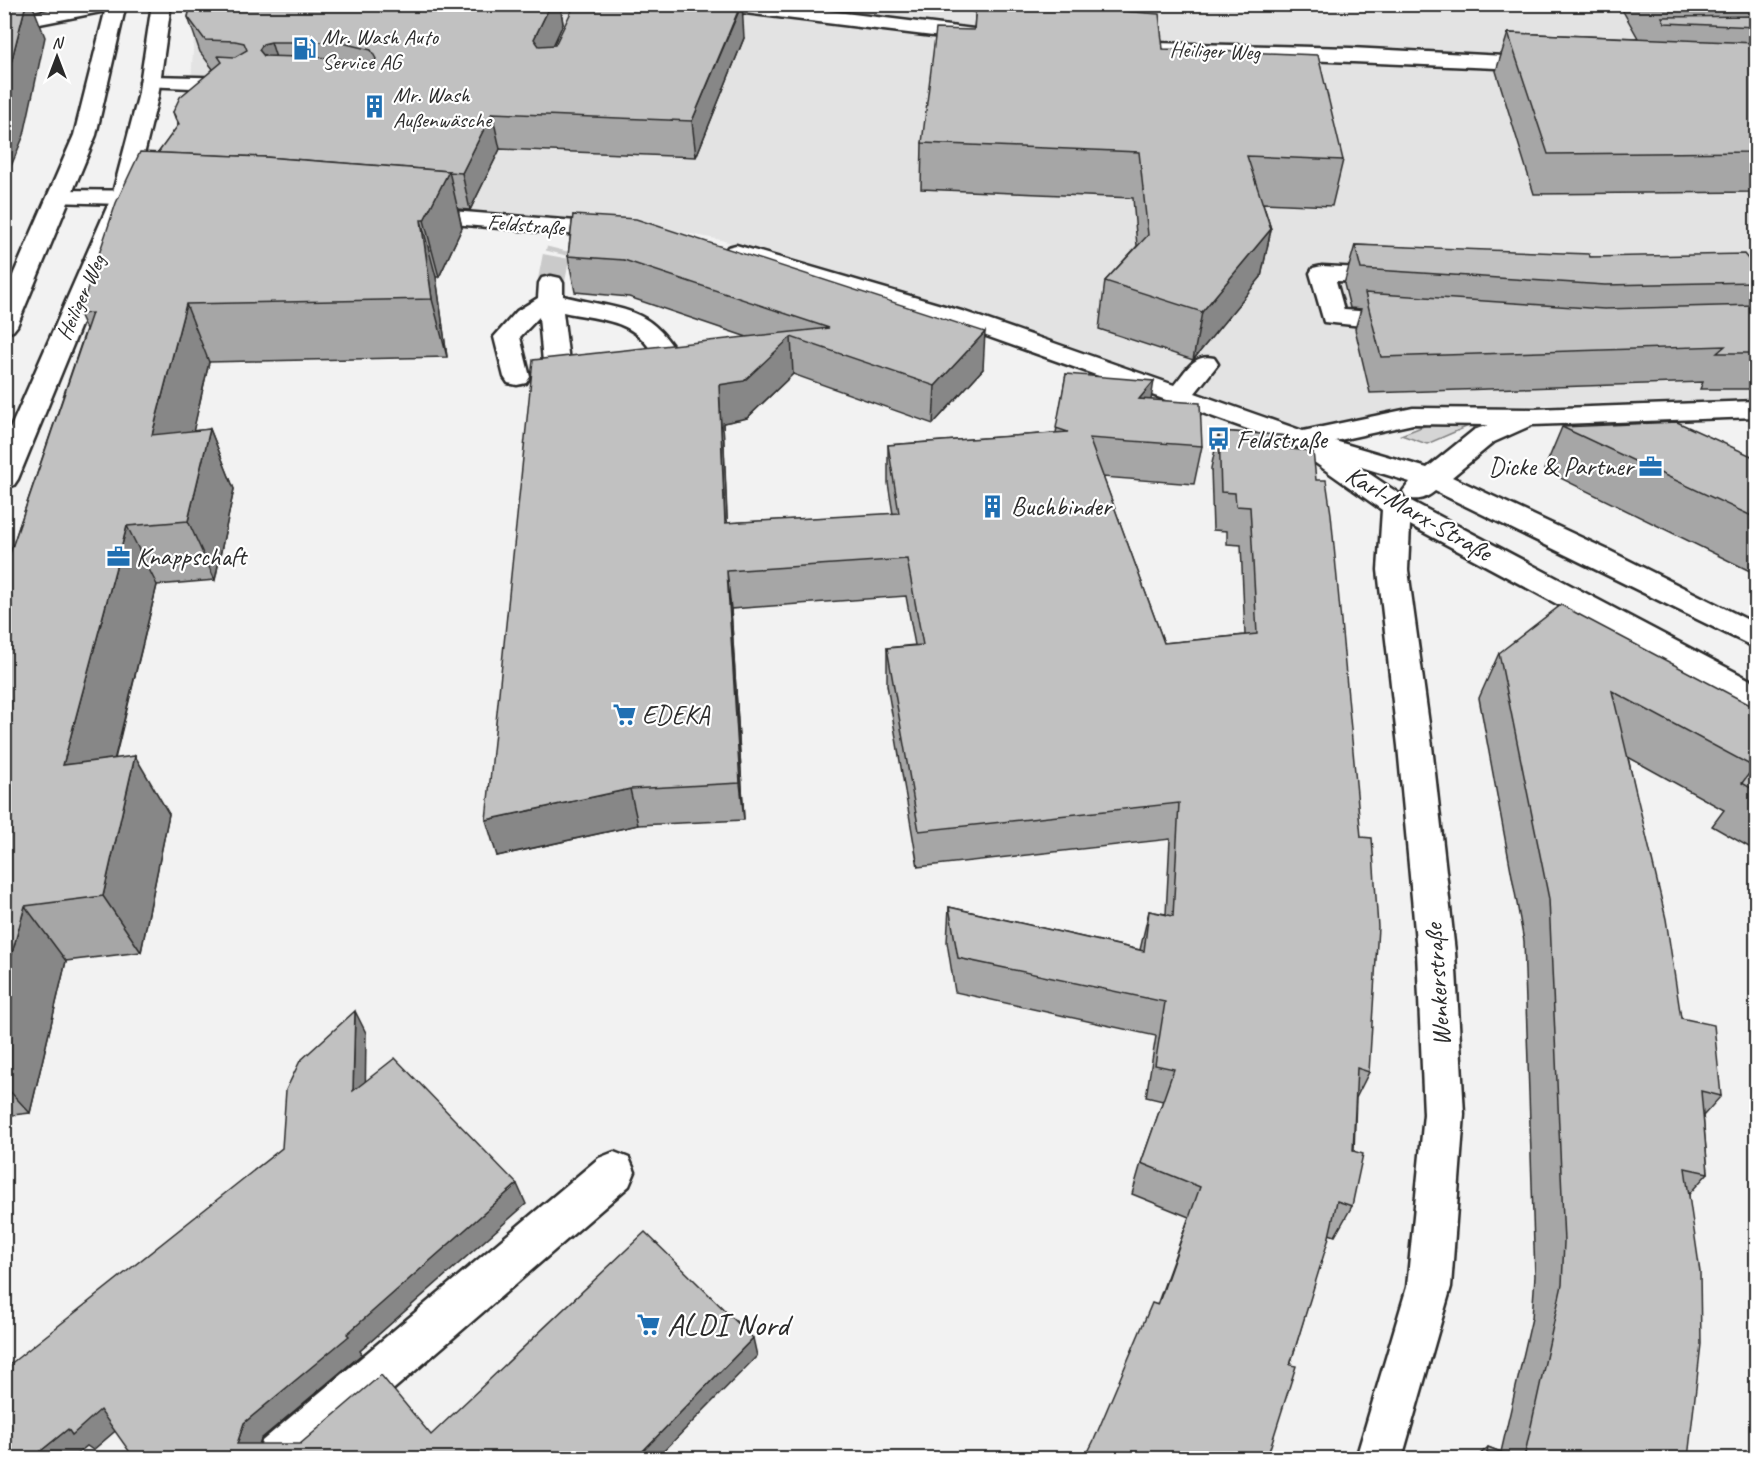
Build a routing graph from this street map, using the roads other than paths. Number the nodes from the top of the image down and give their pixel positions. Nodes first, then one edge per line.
1 (111, 4) edge
2 (117, 4) edge
3 (162, 4) edge
4 (721, 4) edge
5 (969, 4) edge
6 (795, 9) edge
7 (1040, 12) edge
8 (4, 25) edge
9 (1007, 38) edge
10 (1102, 46) edge
11 (1558, 55) edge
12 (150, 82) junction
13 (246, 84) edge
14 (123, 196) junction
15 (60, 197) junction
16 (178, 199) edge
17 (388, 213) edge
18 (634, 233) edge
19 (717, 247) edge
20 (1418, 277) edge
21 (550, 292) junction
22 (1426, 323) edge
23 (4, 326) edge
24 (556, 362) edge
25 (1205, 364) dead end
26 (673, 369) edge
27 (517, 377) dead end
28 (1179, 396) junction
29 (1756, 409) edge
30 (1534, 417) junction
31 (1301, 440) junction
32 (4, 479) edge
33 (1433, 479) junction
34 (1397, 506) junction
35 (1756, 637) edge
36 (1756, 698) edge
37 (614, 1172) dead end
38 (279, 1458) edge
39 (1379, 1458) edge

1 - 8 street
2 - 15 street
3 - 12 street, Heiliger Weg
4 - 6 street
5 - 7 street
6 - 9 street
10 - 11 street, Heiliger Weg
12 - 13 street
12 - 14 street, Heiliger Weg
14 - 15 street
14 - 16 street
14 - 32 street, Heiliger Weg
15 - 23 street
17 - 18 street, Feldstraße
19 - 28 street
20 - 22 street
21 - 24 street
21 - 26 street
21 - 27 street
25 - 28 street
28 - 31 street
29 - 30 street
30 - 31 street
30 - 33 street
31 - 33 street, Karl-Marx-Straße
31 - 34 street, Karl-Marx-Straße
33 - 34 street
33 - 35 street, Karl-Marx-Straße
34 - 36 street, Karl-Marx-Straße
34 - 39 street, Wenkerstraße
37 - 38 street

